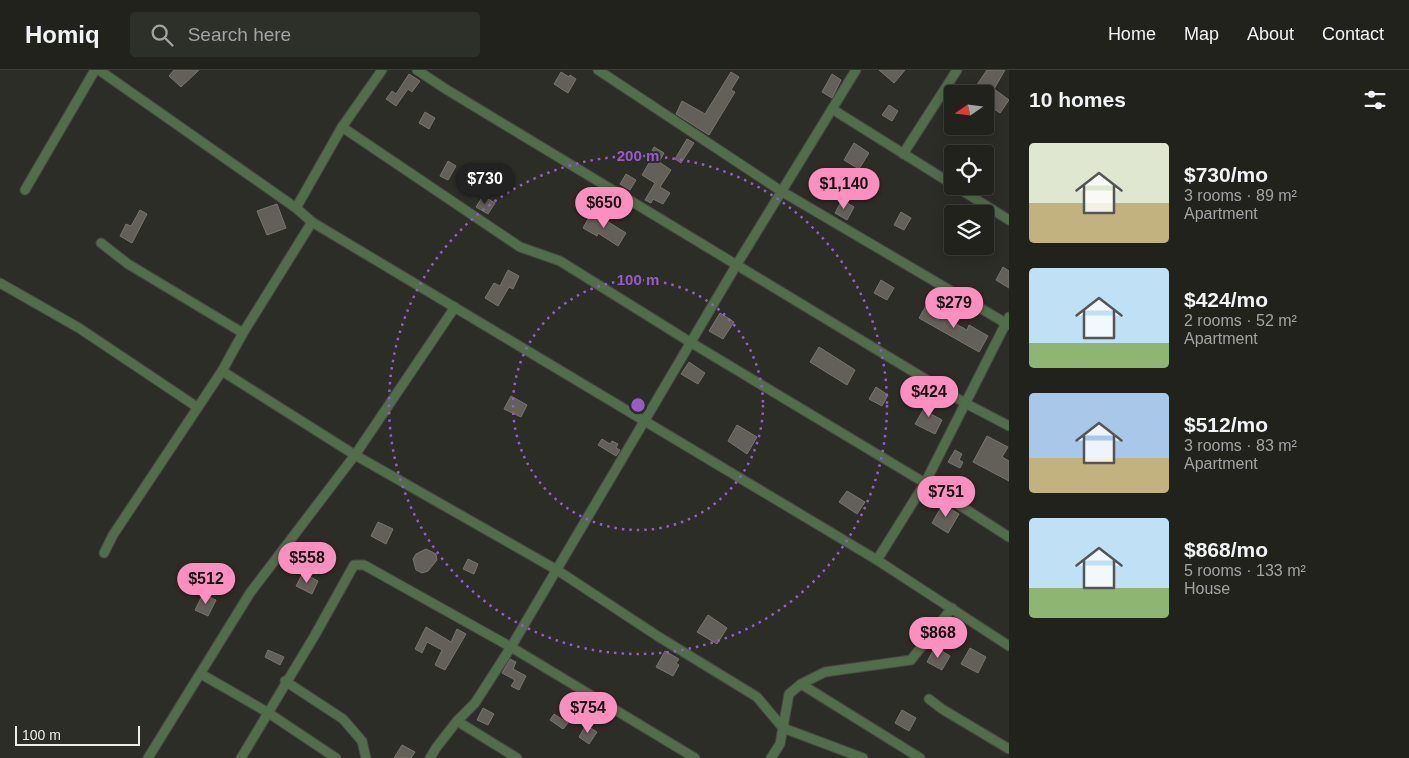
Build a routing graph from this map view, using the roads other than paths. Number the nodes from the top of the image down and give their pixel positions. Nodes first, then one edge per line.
1 (97, 70) edge
2 (382, 70) edge
3 (417, 70) edge
4 (856, 70) edge
5 (957, 70) edge
6 (601, 71) edge
7 (832, 109) junction
8 (342, 127) junction
9 (903, 154) junction
10 (944, 179) edge
11 (25, 190) dead end
12 (781, 191) junction
13 (970, 195) edge
14 (296, 208) junction
15 (1009, 220) edge
16 (312, 222) junction
17 (101, 242) dead end
18 (736, 264) junction
19 (0, 283) edge
20 (455, 307) junction
21 (1008, 321) edge
22 (244, 333) junction
23 (690, 342) junction
24 (222, 370) junction
25 (965, 403) junction
26 (197, 407) junction
27 (644, 422) junction
28 (1009, 426) edge
29 (355, 455) junction
30 (925, 483) junction
31 (1009, 537) edge
32 (104, 553) dead end
33 (877, 560) junction
34 (557, 570) junction
35 (952, 608) junction
36 (1009, 646) edge
37 (511, 647) junction
38 (201, 674) junction
39 (285, 681) junction
40 (801, 684) junction
41 (929, 699) dead end
42 (267, 712) junction
43 (457, 721) junction
44 (783, 728) junction
45 (1009, 749) edge
46 (148, 758) edge
47 (241, 758) edge
48 (336, 758) edge
49 (366, 758) edge
50 (430, 758) edge
51 (517, 758) edge
52 (695, 758) edge
53 (771, 758) edge
54 (863, 758) edge
55 (920, 758) edge

1 - 11 street
1 - 14 street
2 - 8 street
3 - 18 street
4 - 7 street
5 - 9 street
6 - 12 street
7 - 9 street
7 - 12 street
8 - 14 street
8 - 23 street
9 - 10 street
12 - 18 street
12 - 21 street
13 - 15 street
14 - 16 street
16 - 20 street
16 - 22 street
17 - 22 street
18 - 23 street
18 - 25 street
19 - 26 street
20 - 27 street
20 - 29 street
21 - 25 street
22 - 24 street
23 - 27 street
23 - 30 street
24 - 26 street
24 - 29 street
25 - 28 street
25 - 30 street
26 - 32 street
27 - 33 street
27 - 34 street
29 - 34 street
29 - 38 street
30 - 31 street
30 - 33 street
33 - 35 street
34 - 37 street
34 - 44 street
35 - 36 street
35 - 40 street
37 - 39 street
37 - 43 street
37 - 52 street
38 - 42 street
38 - 46 street
39 - 42 street
39 - 49 street
40 - 44 street
40 - 55 street
41 - 45 street
42 - 47 street
42 - 48 street
43 - 50 street
43 - 51 street
44 - 53 street
44 - 54 street

